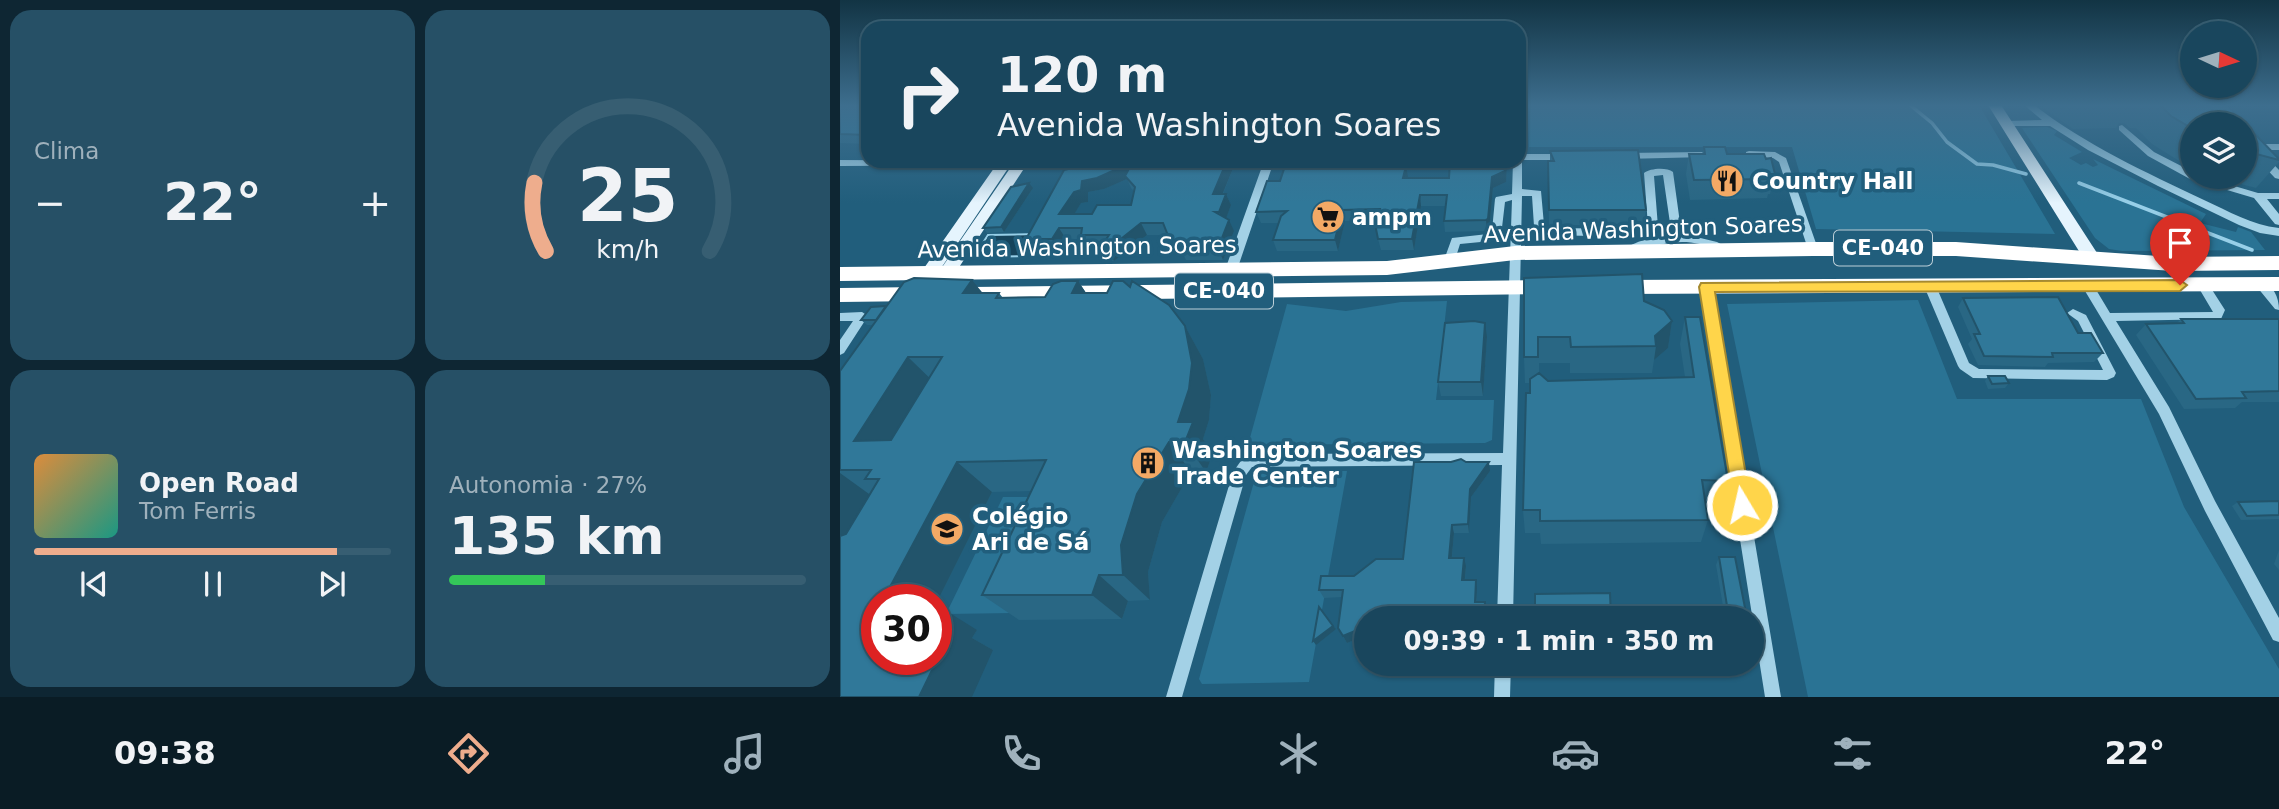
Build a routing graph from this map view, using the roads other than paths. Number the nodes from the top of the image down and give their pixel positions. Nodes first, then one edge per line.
1 (2015, 138) edge
2 (2075, 138) edge
3 (2133, 138) edge
4 (2257, 145) edge
5 (2279, 147) edge
6 (2257, 153) edge
7 (1742, 154) edge
8 (1715, 155) edge
9 (1582, 156) edge
10 (1609, 156) edge
11 (1526, 159) edge
12 (840, 163) edge
13 (861, 163) edge
14 (1002, 168) edge
15 (1017, 168) edge
16 (1267, 168) edge
17 (1518, 168) edge
18 (2180, 170) edge
19 (2279, 176) edge
20 (2234, 189) edge
21 (1517, 194) junction
22 (2258, 196) junction
23 (2279, 196) edge
24 (2279, 221) edge
25 (1666, 222) dead end
26 (2279, 232) edge
27 (1684, 237) junction
28 (1662, 238) junction
29 (1813, 249) junction
30 (1726, 250) junction
31 (1627, 251) junction
32 (1515, 253) junction
33 (1450, 260) junction
34 (2093, 260) junction
35 (2277, 263) edge
36 (1231, 270) junction
37 (939, 272) junction
38 (840, 274) edge
39 (2270, 284) edge
40 (2203, 285) junction
41 (1930, 286) junction
42 (2088, 286) junction
43 (1515, 287) junction
44 (1574, 287) edge
45 (1601, 287) edge
46 (1706, 287) junction
47 (840, 295) edge
48 (918, 303) junction
49 (2279, 306) edge
50 (2073, 313) dead end
51 (840, 317) edge
52 (2110, 321) junction
53 (2086, 325) junction
54 (840, 350) edge
55 (1510, 459) junction
56 (1505, 606) edge
57 (2279, 634) edge
58 (1503, 676) edge
59 (1174, 697) edge
60 (1502, 697) edge
61 (1773, 697) edge

1 - 34 main road
2 - 26 street
3 - 18 street
4 - 5 street
6 - 19 street
7 - 29 street
8 - 10 street
9 - 11 street
12 - 13 street
14 - 37 main road
15 - 37 main road
16 - 36 street
17 - 21 street
20 - 22 street
21 - 27 street
21 - 32 street
21 - 33 street
22 - 23 street
22 - 24 street
25 - 28 street
27 - 28 street
27 - 30 street
28 - 31 street
29 - 30 highway, Avenida Washington Soares / CE-040
29 - 34 highway, Avenida Washington Soares / CE-040
30 - 31 highway, Avenida Washington Soares / CE-040
31 - 32 highway, Avenida Washington Soares / CE-040
32 - 33 highway, Avenida Washington Soares / CE-040
32 - 43 street
33 - 36 highway, Avenida Washington Soares / CE-040
34 - 35 highway, Avenida Washington Soares / CE-040
36 - 37 highway, Avenida Washington Soares / CE-040
37 - 38 highway, Avenida Washington Soares / CE-040
37 - 48 main road
39 - 40 highway, CE-040
39 - 49 street
40 - 42 highway, CE-040
40 - 52 street
41 - 42 highway, CE-040
41 - 46 highway, CE-040
41 - 53 street
42 - 52 street
43 - 44 highway, Avenida Washington Soares / CE-040
43 - 48 highway, Avenida Washington Soares / CE-040
43 - 55 street
45 - 46 highway, CE-040
46 - 61 street
47 - 48 highway, Avenida Washington Soares / CE-040
50 - 53 street
51 - 54 street
52 - 53 street
52 - 57 street
55 - 56 street
55 - 59 street
58 - 60 street

